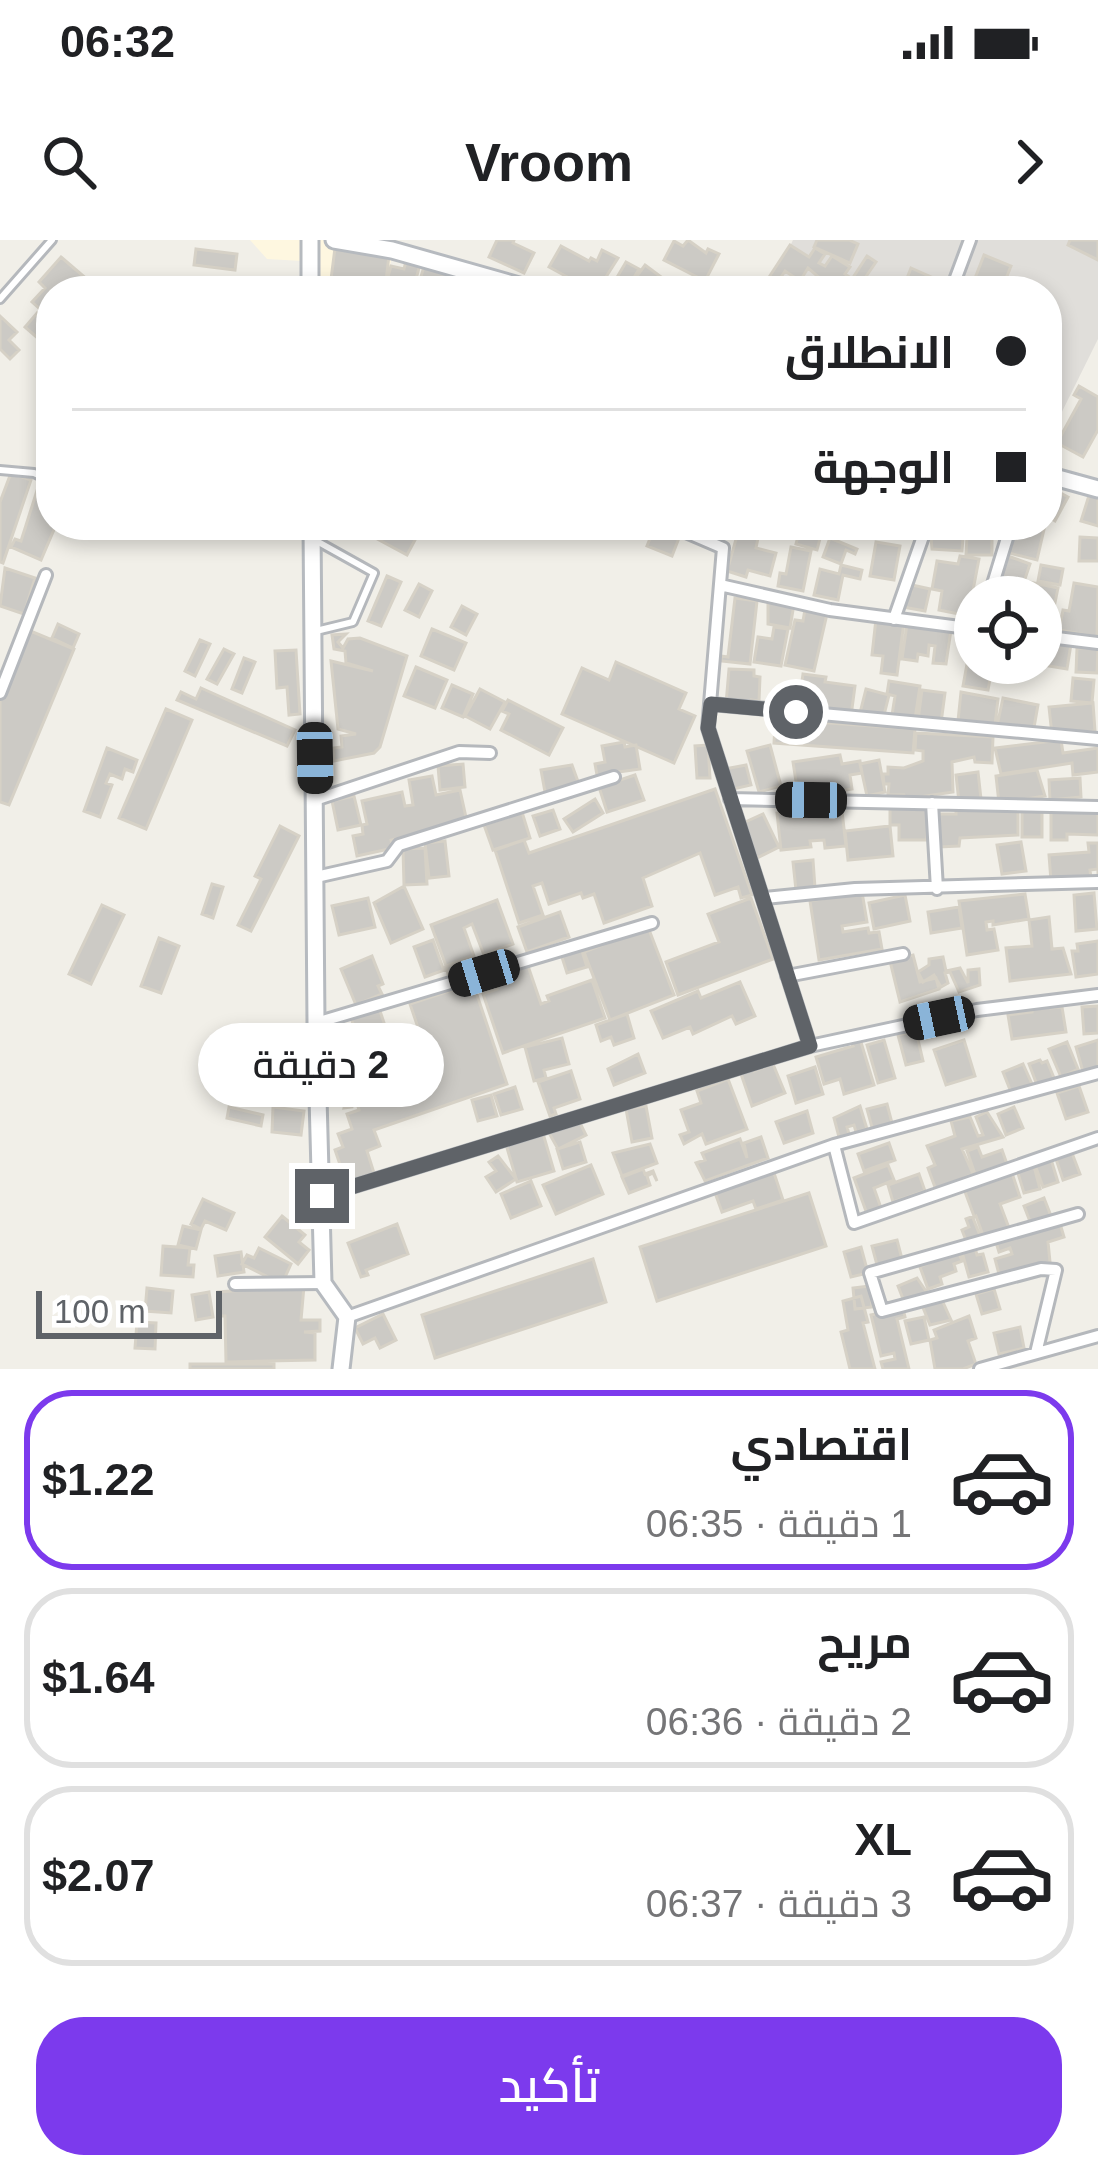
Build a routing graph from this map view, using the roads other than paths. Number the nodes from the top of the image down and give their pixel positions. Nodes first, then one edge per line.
1 (52, 240) edge
2 (310, 240) edge
3 (334, 240) edge
4 (970, 240) edge
5 (310, 276) edge
6 (485, 276) edge
7 (957, 276) edge
8 (0, 299) edge
9 (0, 470) edge
10 (36, 474) edge
11 (1062, 479) edge
12 (1098, 489) edge
13 (312, 540) edge
14 (325, 540) edge
15 (704, 540) edge
16 (922, 540) edge
17 (1006, 540) edge
18 (46, 574) dead end
19 (995, 576) edge
20 (720, 585) junction
21 (894, 619) junction
22 (954, 626) edge
23 (313, 632) junction
24 (1062, 639) edge
25 (1098, 643) edge
26 (0, 693) edge
27 (711, 704) junction
28 (1098, 739) edge
29 (490, 753) dead end
30 (614, 777) dead end
31 (730, 799) junction
32 (315, 800) junction
33 (932, 803) junction
34 (1098, 807) edge
35 (316, 877) junction
36 (1098, 882) edge
37 (937, 889) junction
38 (765, 898) junction
39 (652, 923) dead end
40 (903, 954) dead end
41 (787, 976) junction
42 (1098, 995) edge
43 (316, 1024) junction
44 (810, 1046) junction
45 (1098, 1072) edge
46 (1098, 1138) edge
47 (834, 1145) junction
48 (322, 1196) junction
49 (1078, 1214) dead end
50 (323, 1283) junction
51 (235, 1284) dead end
52 (346, 1317) junction
53 (1098, 1336) edge
54 (1036, 1353) junction
55 (341, 1369) edge
56 (980, 1369) edge

1 - 8 lane
2 - 5 main road
3 - 6 main road
4 - 7 street
9 - 10 lane
11 - 12 main road
13 - 23 main road
14 - 23 lane
15 - 20 street
16 - 21 street
17 - 19 street
18 - 26 street
20 - 21 street
20 - 27 street
21 - 22 street
23 - 32 main road
24 - 25 street
27 - 28 street
27 - 31 street
29 - 32 street
30 - 35 street
31 - 33 street
31 - 38 street
32 - 35 main road
33 - 34 street
33 - 37 street
35 - 43 main road
36 - 37 street
37 - 38 street
38 - 41 street
39 - 43 street
40 - 41 street
41 - 44 street
42 - 44 street
43 - 48 main road
44 - 48 street
45 - 47 street
46 - 47 street
47 - 52 street
48 - 50 main road
49 - 54 street
50 - 51 street
50 - 52 main road
52 - 55 main road
53 - 54 street
54 - 56 street

